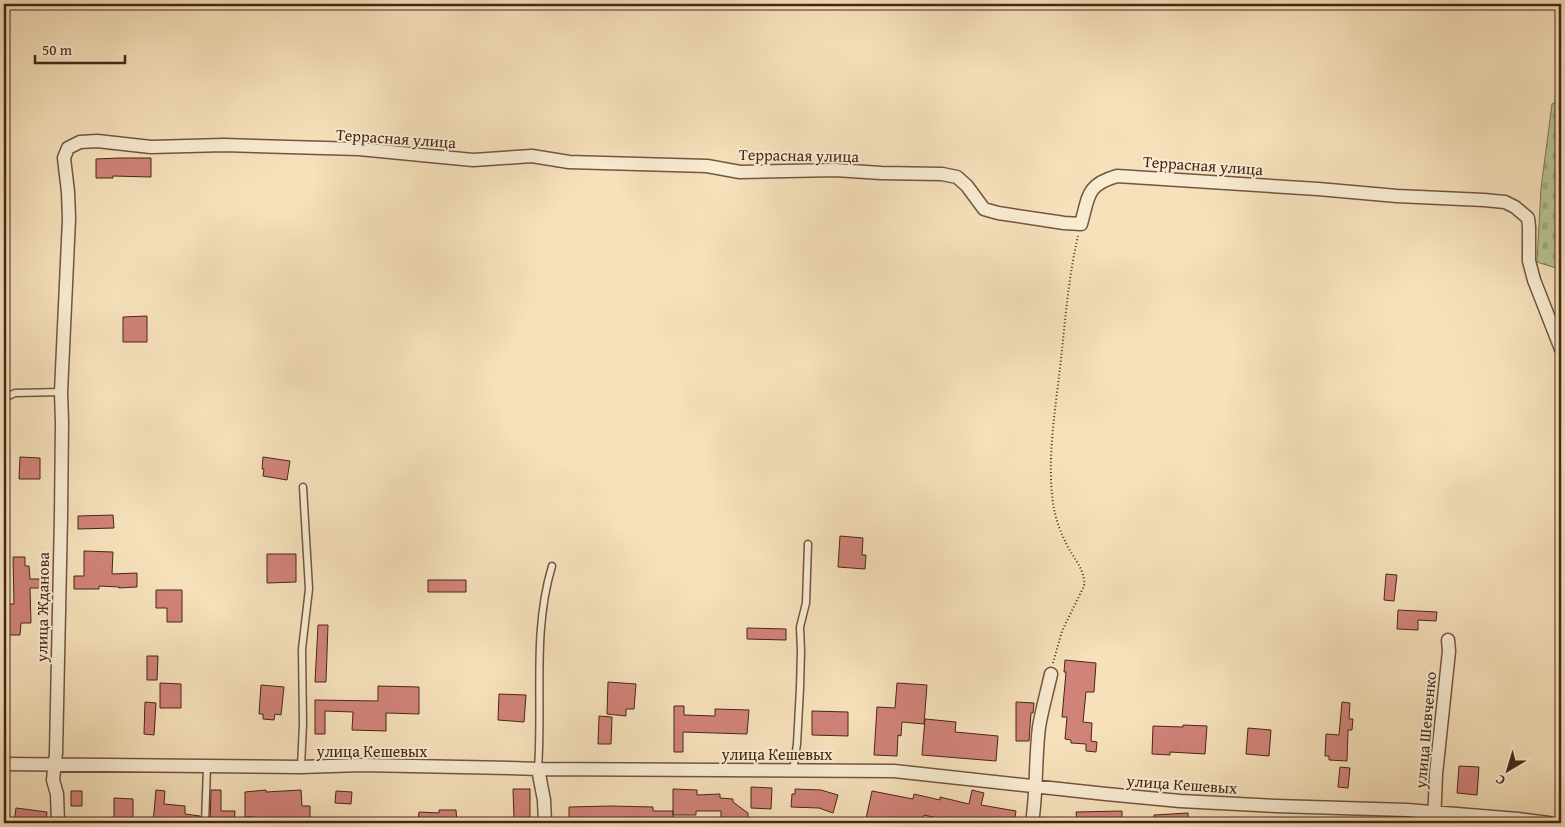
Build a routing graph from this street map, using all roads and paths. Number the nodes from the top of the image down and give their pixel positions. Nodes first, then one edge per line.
1 (1081, 224) junction
2 (1561, 349) edge
3 (61, 392) junction
4 (4, 398) edge
5 (303, 487) dead end
6 (808, 544) dead end
7 (552, 566) dead end
8 (1448, 640) dead end
9 (1051, 674) joint
10 (4, 764) edge
11 (55, 765) junction
12 (207, 767) junction
13 (301, 767) junction
14 (538, 770) junction
15 (793, 771) junction
16 (1035, 787) junction
17 (1434, 818) edge
18 (58, 823) edge
19 (205, 823) edge
20 (545, 823) edge
21 (1032, 823) edge
22 (1548, 823) edge

1 - 2 street, Террасная улица
1 - 3 street, Террасная улица
1 - 9 path
3 - 4 lane
3 - 11 street, улица Жданова
5 - 13 lane
6 - 15 lane
7 - 14 lane
8 - 17 street, улица Шевченко
9 - 16 street
10 - 11 street, улица Кешевых
11 - 12 street, улица Кешевых
11 - 18 street, улица Жданова
12 - 13 street, улица Кешевых
12 - 19 lane
13 - 14 street, улица Кешевых
14 - 15 street, улица Кешевых
14 - 20 street
15 - 16 street, улица Кешевых
16 - 17 street, улица Кешевых
16 - 21 street
17 - 22 street, улица Кешевых

